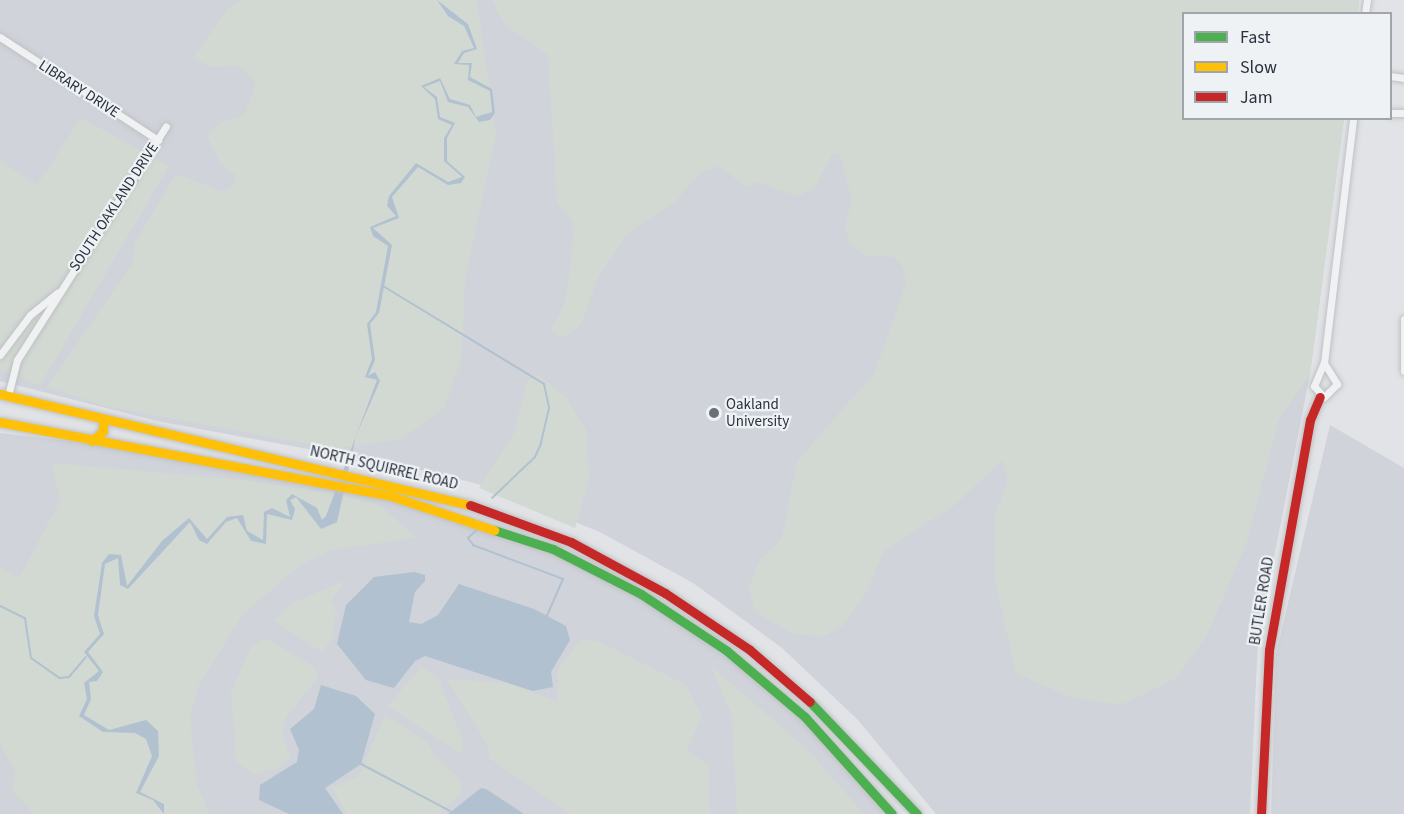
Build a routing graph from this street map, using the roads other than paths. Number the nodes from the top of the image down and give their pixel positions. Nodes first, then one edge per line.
1 (0, 38) edge
2 (1353, 120) edge
3 (166, 126) dead end
4 (158, 140) junction
5 (62, 288) junction
6 (1404, 319) edge
7 (0, 355) edge
8 (1324, 363) junction
9 (1404, 371) edge
10 (3, 395) edge
11 (1320, 397) junction
12 (103, 420) junction
13 (0, 422) edge
14 (92, 441) junction
15 (892, 814) edge
16 (917, 814) edge
17 (1261, 814) edge

1 - 4 street, LIBRARY DRIVE
2 - 8 street, BUTLER ROAD
3 - 4 street, SOUTH OAKLAND DRIVE
4 - 5 street, SOUTH OAKLAND DRIVE
5 - 7 street, SOUTH OAKLAND DRIVE
5 - 10 street, SOUTH OAKLAND DRIVE
6 - 9 street
8 - 11 street, BUTLER ROAD
8 - 11 street, BUTLER ROAD
10 - 12 main road, NORTH SQUIRREL ROAD
11 - 17 main road, BUTLER ROAD
12 - 14 main road
12 - 16 main road, NORTH SQUIRREL ROAD
13 - 14 main road, NORTH SQUIRREL ROAD
14 - 15 main road, NORTH SQUIRREL ROAD

